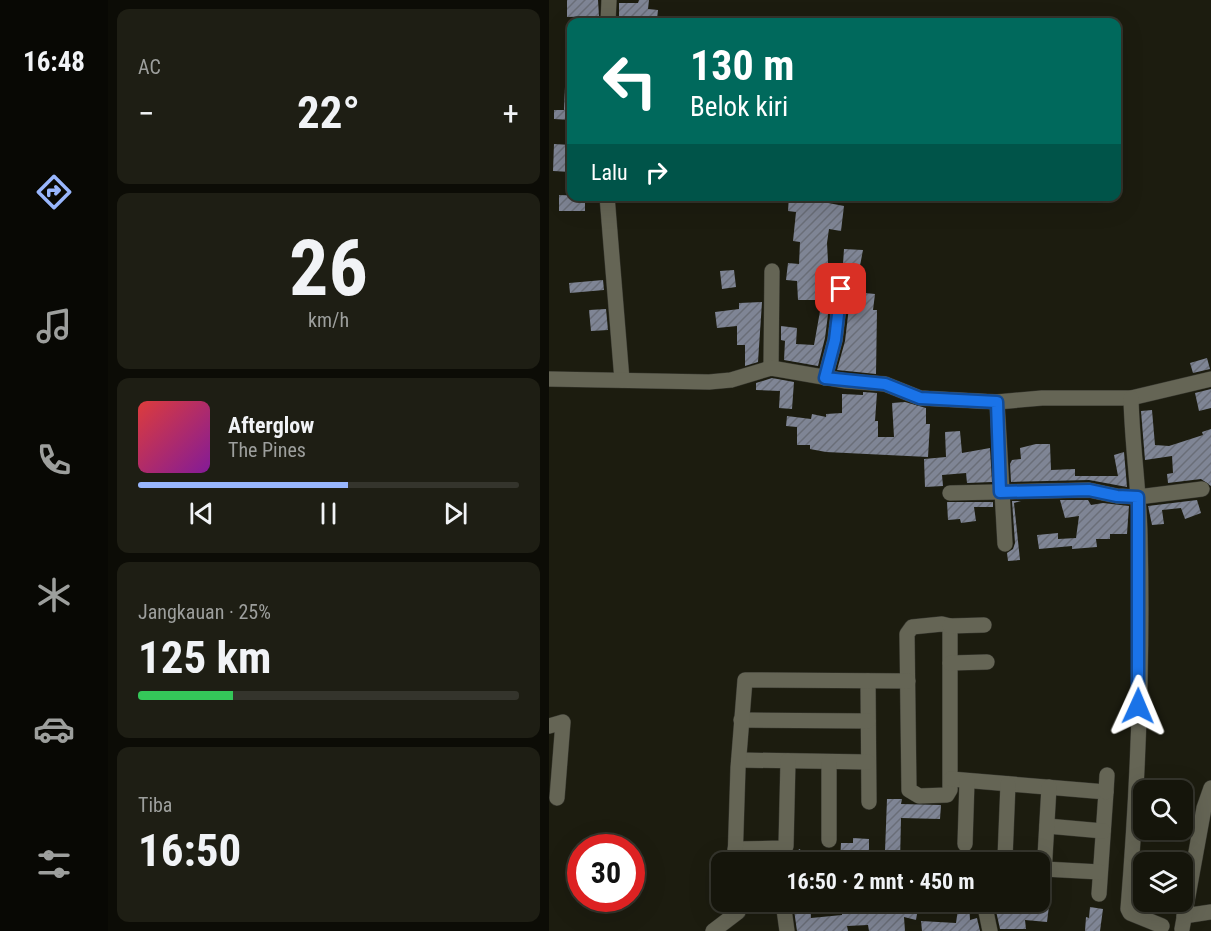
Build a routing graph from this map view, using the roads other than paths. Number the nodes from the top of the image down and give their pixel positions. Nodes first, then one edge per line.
1 (609, 0) edge
2 (608, 18) edge
3 (607, 201) edge
4 (773, 271) dead end
5 (841, 289) dead end
6 (771, 368) junction
7 (825, 378) junction
8 (1211, 378) edge
9 (549, 379) edge
10 (622, 380) junction
11 (1131, 398) junction
12 (997, 402) junction
13 (1202, 489) dead end
14 (1000, 492) junction
15 (950, 493) dead end
16 (1138, 497) junction
17 (1005, 544) dead end
18 (984, 625) dead end
19 (950, 626) junction
20 (987, 662) dead end
21 (950, 663) junction
22 (869, 681) junction
23 (908, 681) junction
24 (741, 720) junction
25 (868, 721) junction
26 (549, 726) edge
27 (739, 760) junction
28 (788, 761) junction
29 (829, 762) junction
30 (868, 762) junction
31 (1107, 775) dead end
32 (951, 779) junction
33 (967, 781) junction
34 (1008, 784) junction
35 (1049, 787) junction
36 (1211, 788) edge
37 (1106, 792) junction
38 (557, 798) dead end
39 (869, 802) dead end
40 (1047, 826) junction
41 (1103, 831) junction
42 (829, 840) dead end
43 (965, 844) dead end
44 (735, 852) edge
45 (758, 852) edge
46 (1005, 852) edge
47 (1100, 873) junction
48 (1099, 894) dead end
49 (738, 912) edge
50 (784, 912) edge
51 (986, 912) edge
52 (1211, 912) edge
53 (1162, 926) dead end
54 (713, 931) edge
55 (787, 931) edge
56 (990, 931) edge

1 - 2 street
3 - 10 street
4 - 6 street
5 - 7 street
6 - 7 street
6 - 10 street
7 - 12 street
8 - 11 street
9 - 10 street
11 - 12 street
11 - 16 street
12 - 14 street
13 - 16 street
14 - 15 street
14 - 16 street
14 - 17 street
16 - 53 street
18 - 19 street
19 - 21 street
19 - 23 street
20 - 21 street
21 - 32 street
22 - 23 street
22 - 24 street
22 - 25 street
23 - 32 street
24 - 25 street
24 - 27 street
25 - 30 street
26 - 38 street
27 - 28 street
27 - 44 street
28 - 29 street
28 - 45 street
29 - 30 street
29 - 42 street
30 - 39 street
31 - 37 street
32 - 33 street
33 - 34 street
33 - 43 street
34 - 35 street
34 - 46 street
35 - 37 street
35 - 40 street
36 - 52 street
37 - 41 street
40 - 41 street
40 - 47 street
41 - 47 street
47 - 48 street
49 - 54 street
50 - 55 street
51 - 56 street

